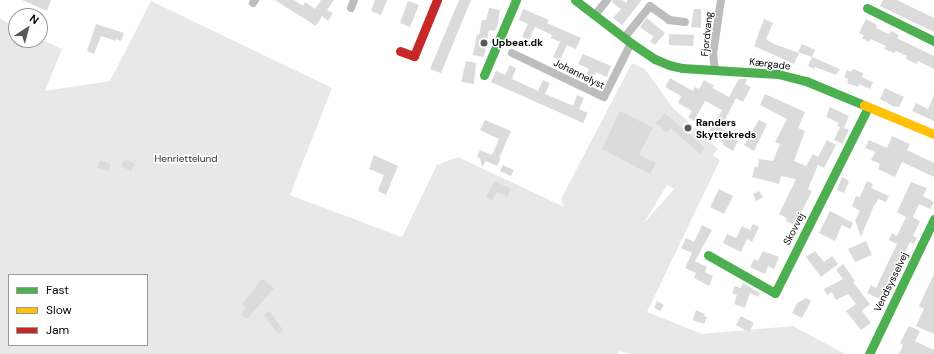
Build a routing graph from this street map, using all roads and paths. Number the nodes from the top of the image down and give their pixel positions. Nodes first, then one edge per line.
1 (354, 0) edge
2 (437, 0) edge
3 (516, 0) edge
4 (575, 0) edge
5 (607, 0) edge
6 (721, 0) edge
7 (351, 8) dead end
8 (867, 8) dead end
9 (595, 15) junction
10 (685, 22) dead end
11 (627, 40) junction
12 (934, 41) edge
13 (400, 51) dead end
14 (512, 53) dead end
15 (715, 69) junction
16 (484, 75) dead end
17 (868, 107) junction
18 (934, 134) edge
19 (934, 219) edge
20 (708, 255) dead end
21 (869, 354) edge

1 - 7 street
2 - 13 street
3 - 16 street
4 - 9 street, Kærgade
5 - 9 street
6 - 15 street, Fjordvang
8 - 12 street
9 - 11 street, Kærgade
10 - 11 street
11 - 14 street, Johannelyst
11 - 15 street, Kærgade
15 - 17 street, Kærgade
17 - 18 street, Kærgade
17 - 20 street, Skovvej
19 - 21 street, Vendsysselvej

